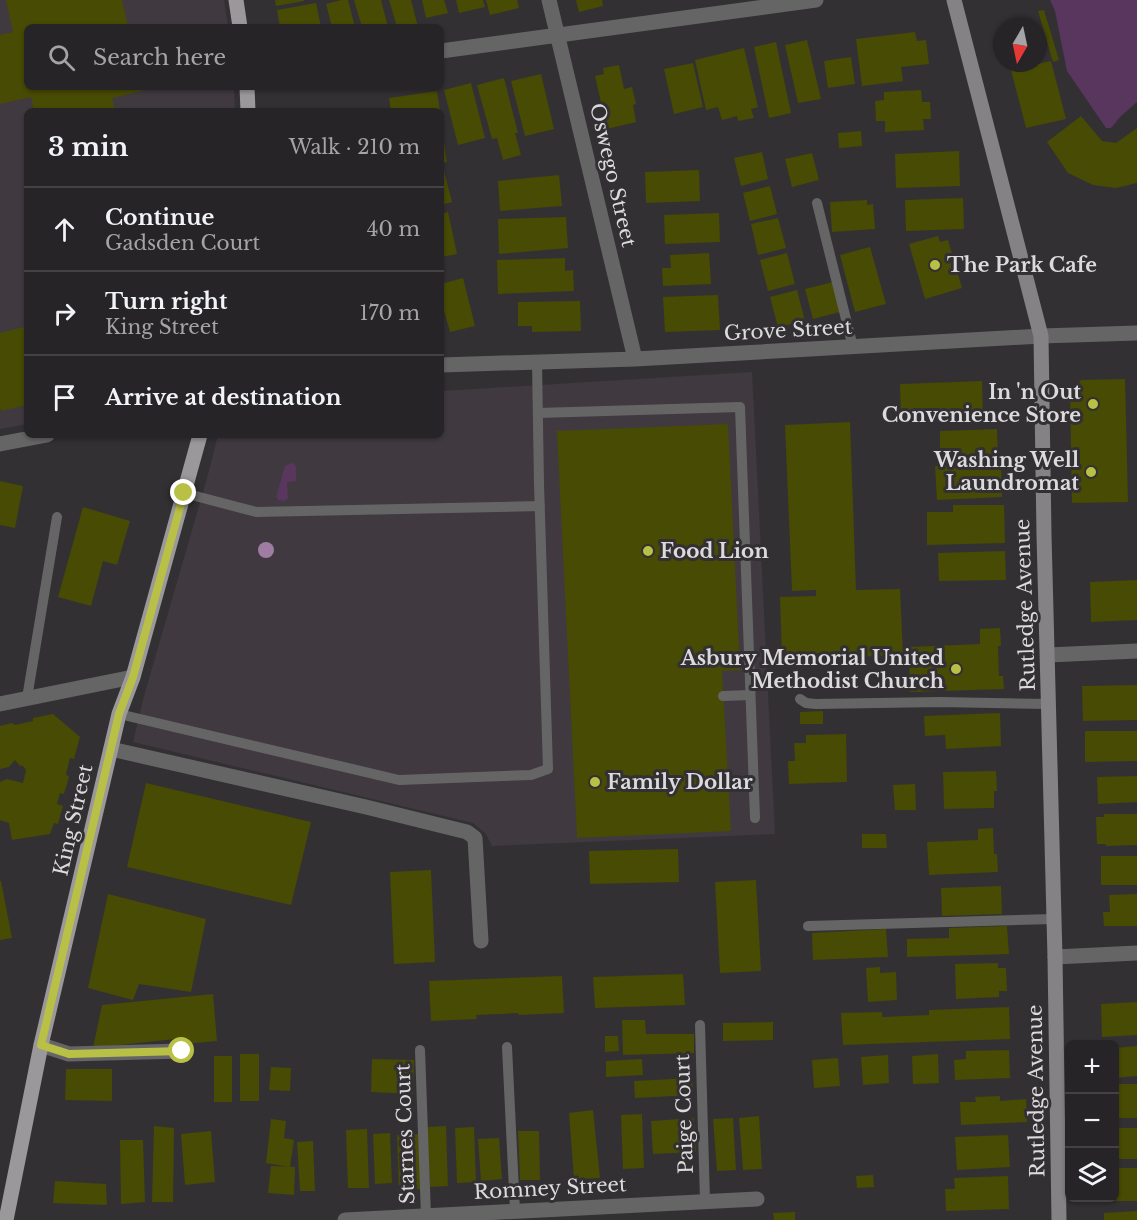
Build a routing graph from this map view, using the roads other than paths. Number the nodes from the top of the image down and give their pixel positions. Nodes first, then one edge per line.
1 (236, 0) edge
2 (549, 0) edge
3 (816, 0) edge
4 (954, 0) edge
5 (240, 24) edge
6 (559, 36) junction
7 (444, 51) edge
8 (247, 90) edge
9 (248, 108) edge
10 (817, 203) dead end
11 (1137, 333) edge
12 (1041, 336) junction
13 (853, 347) junction
14 (635, 359) junction
15 (537, 362) junction
16 (444, 365) edge
17 (538, 413) junction
18 (31, 438) edge
19 (199, 438) edge
20 (0, 444) edge
21 (184, 493) junction
22 (540, 506) junction
23 (57, 518) dead end
24 (1137, 651) edge
25 (1048, 655) junction
26 (133, 677) junction
27 (750, 694) junction
28 (723, 696) dead end
29 (27, 698) junction
30 (800, 699) dead end
31 (0, 704) edge
32 (1049, 704) junction
33 (119, 714) junction
34 (111, 748) junction
35 (754, 818) dead end
36 (1054, 919) junction
37 (807, 926) dead end
38 (481, 941) dead end
39 (1137, 954) edge
40 (1055, 957) junction
41 (700, 1025) dead end
42 (41, 1045) junction
43 (507, 1047) dead end
44 (420, 1050) dead end
45 (182, 1051) dead end
46 (756, 1199) dead end
47 (705, 1202) junction
48 (514, 1211) junction
49 (426, 1216) junction
50 (6, 1220) edge
51 (345, 1220) edge
52 (1059, 1220) edge

1 - 5 main road
2 - 6 street, Oswego Street
3 - 6 street
4 - 12 main road, Rutledge Avenue
6 - 7 street
6 - 14 street, Oswego Street
8 - 9 main road
10 - 13 lane
11 - 12 street, Grove Street
12 - 13 street, Grove Street
12 - 25 main road, Rutledge Avenue
13 - 14 street, Grove Street
14 - 15 street, Grove Street
15 - 16 street, Grove Street
15 - 17 lane
17 - 22 lane
17 - 27 lane
18 - 20 street
19 - 21 main road, King Street
21 - 22 lane
21 - 26 main road, King Street
22 - 33 lane
23 - 29 lane
24 - 25 street
25 - 32 main road, Rutledge Avenue
26 - 29 street
26 - 33 main road, King Street
27 - 28 lane
27 - 35 lane
29 - 31 street
30 - 32 lane
32 - 36 main road, Rutledge Avenue
33 - 34 main road, King Street
34 - 38 street
34 - 42 main road, King Street
36 - 37 lane
36 - 40 main road, Rutledge Avenue
39 - 40 street
40 - 52 main road, Rutledge Avenue
41 - 47 lane, Paige Court
42 - 45 street
42 - 50 main road, King Street
43 - 48 lane
44 - 49 lane, Starnes Court
46 - 47 street, Romney Street
47 - 48 street, Romney Street
48 - 49 street, Romney Street
49 - 51 street, Romney Street

